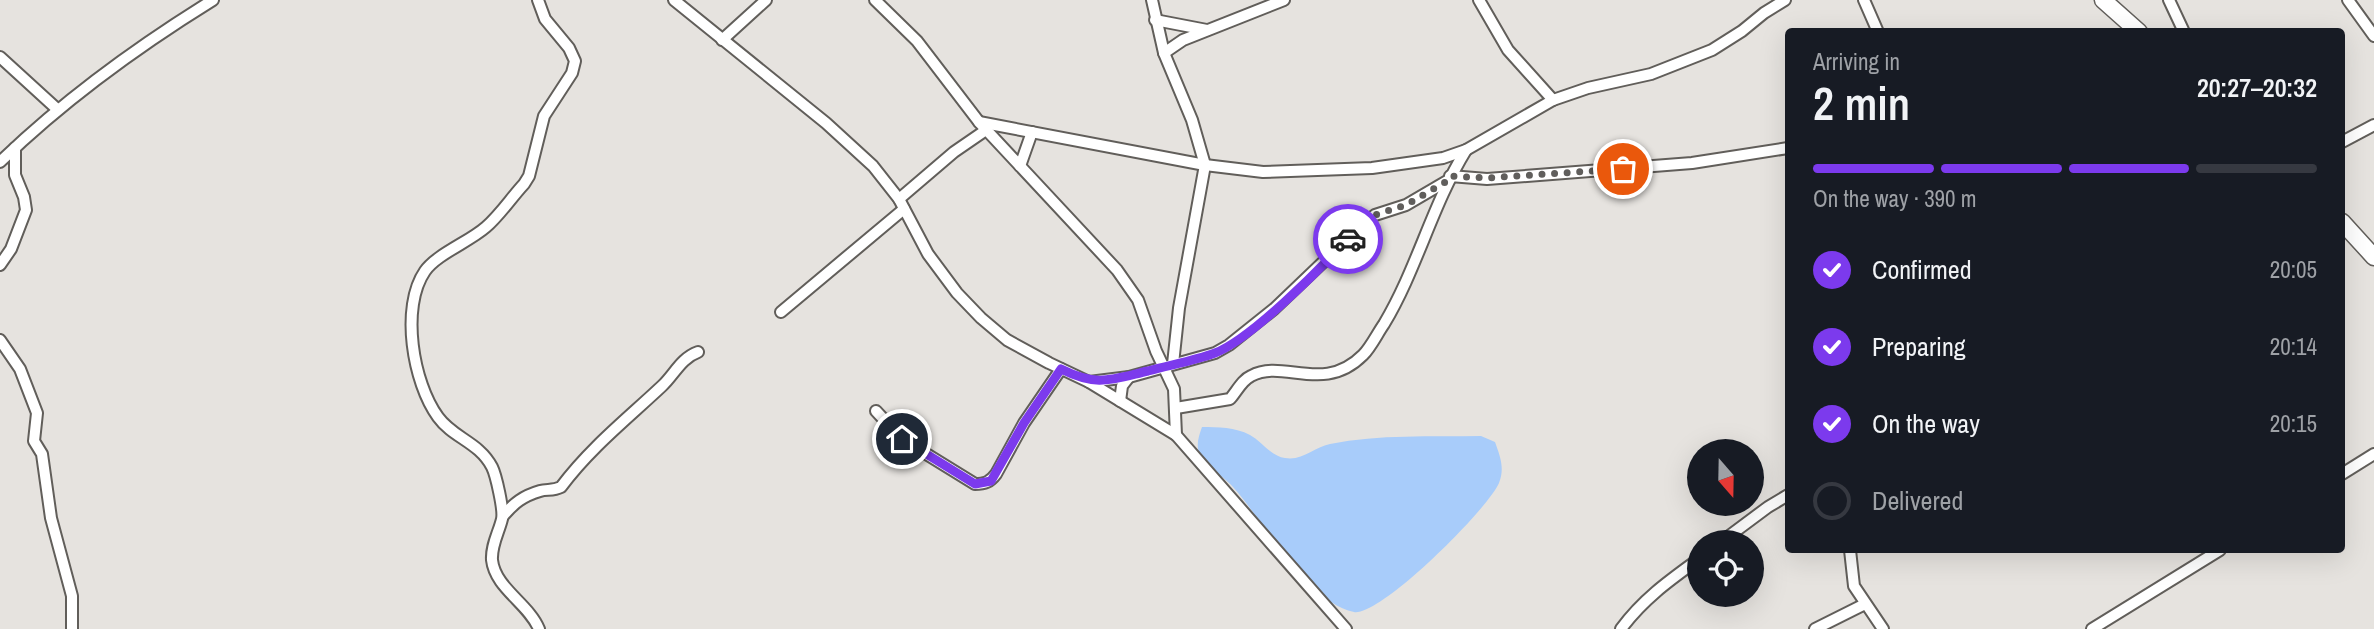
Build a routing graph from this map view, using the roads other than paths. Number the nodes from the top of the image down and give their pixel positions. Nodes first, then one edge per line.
1 (213, 0) edge
2 (538, 0) edge
3 (674, 0) edge
4 (766, 0) edge
5 (875, 0) edge
6 (1152, 0) edge
7 (1284, 0) edge
8 (1479, 0) edge
9 (1785, 0) edge
10 (1864, 0) edge
11 (2103, 0) edge
12 (2169, 0) edge
13 (2348, 0) edge
14 (1155, 20) junction
15 (1876, 28) edge
16 (2134, 28) edge
17 (2182, 28) edge
18 (1207, 30) junction
19 (2374, 36) edge
20 (722, 40) junction
21 (1164, 53) junction
22 (0, 57) edge
23 (1553, 100) junction
24 (57, 109) junction
25 (2374, 125) edge
26 (982, 126) junction
27 (1032, 132) junction
28 (2345, 140) edge
29 (15, 148) junction
30 (1785, 148) edge
31 (1466, 150) junction
32 (0, 162) edge
33 (1205, 165) junction
34 (1020, 166) junction
35 (1448, 178) junction
36 (902, 204) junction
37 (2345, 225) edge
38 (2374, 257) edge
39 (0, 265) edge
40 (781, 312) dead end
41 (0, 340) edge
42 (1156, 351) junction
43 (698, 352) dead end
44 (1168, 365) junction
45 (1061, 369) junction
46 (1135, 375) junction
47 (1089, 382) junction
48 (1120, 401) junction
49 (1177, 408) junction
50 (876, 411) dead end
51 (1176, 435) junction
52 (2374, 454) edge
53 (2345, 472) edge
54 (1785, 497) edge
55 (503, 516) junction
56 (1738, 530) edge
57 (1850, 553) edge
58 (2215, 553) edge
59 (1687, 568) edge
60 (1865, 604) junction
61 (72, 629) edge
62 (539, 629) edge
63 (1346, 629) edge
64 (1622, 629) edge
65 (1815, 629) edge
66 (1882, 629) edge
67 (2092, 629) edge

1 - 24 street
2 - 55 street
3 - 20 street
4 - 20 street
5 - 26 street
6 - 14 street
7 - 18 street
8 - 23 street
9 - 23 street
10 - 15 street
11 - 16 main road
12 - 17 street
13 - 19 street
14 - 18 street
14 - 21 street
18 - 21 street
20 - 36 street
21 - 33 street
22 - 24 street
23 - 31 street
24 - 29 street
25 - 28 street
26 - 27 street
26 - 34 street
26 - 36 street
27 - 33 street
27 - 34 street
29 - 32 street
29 - 39 street
30 - 35 street
31 - 33 street
31 - 35 street
33 - 44 street
34 - 42 street
35 - 44 street
35 - 49 street
36 - 40 street
36 - 45 street
37 - 38 main road
41 - 61 street
42 - 44 street
42 - 46 street
43 - 55 street
44 - 46 street
44 - 49 street
45 - 47 street
45 - 50 street
46 - 47 street
46 - 48 street
47 - 48 street
48 - 51 street
49 - 51 street
51 - 63 street
52 - 53 street
54 - 56 street
55 - 62 street
57 - 60 street
58 - 67 street
59 - 64 street
60 - 65 street
60 - 66 street

